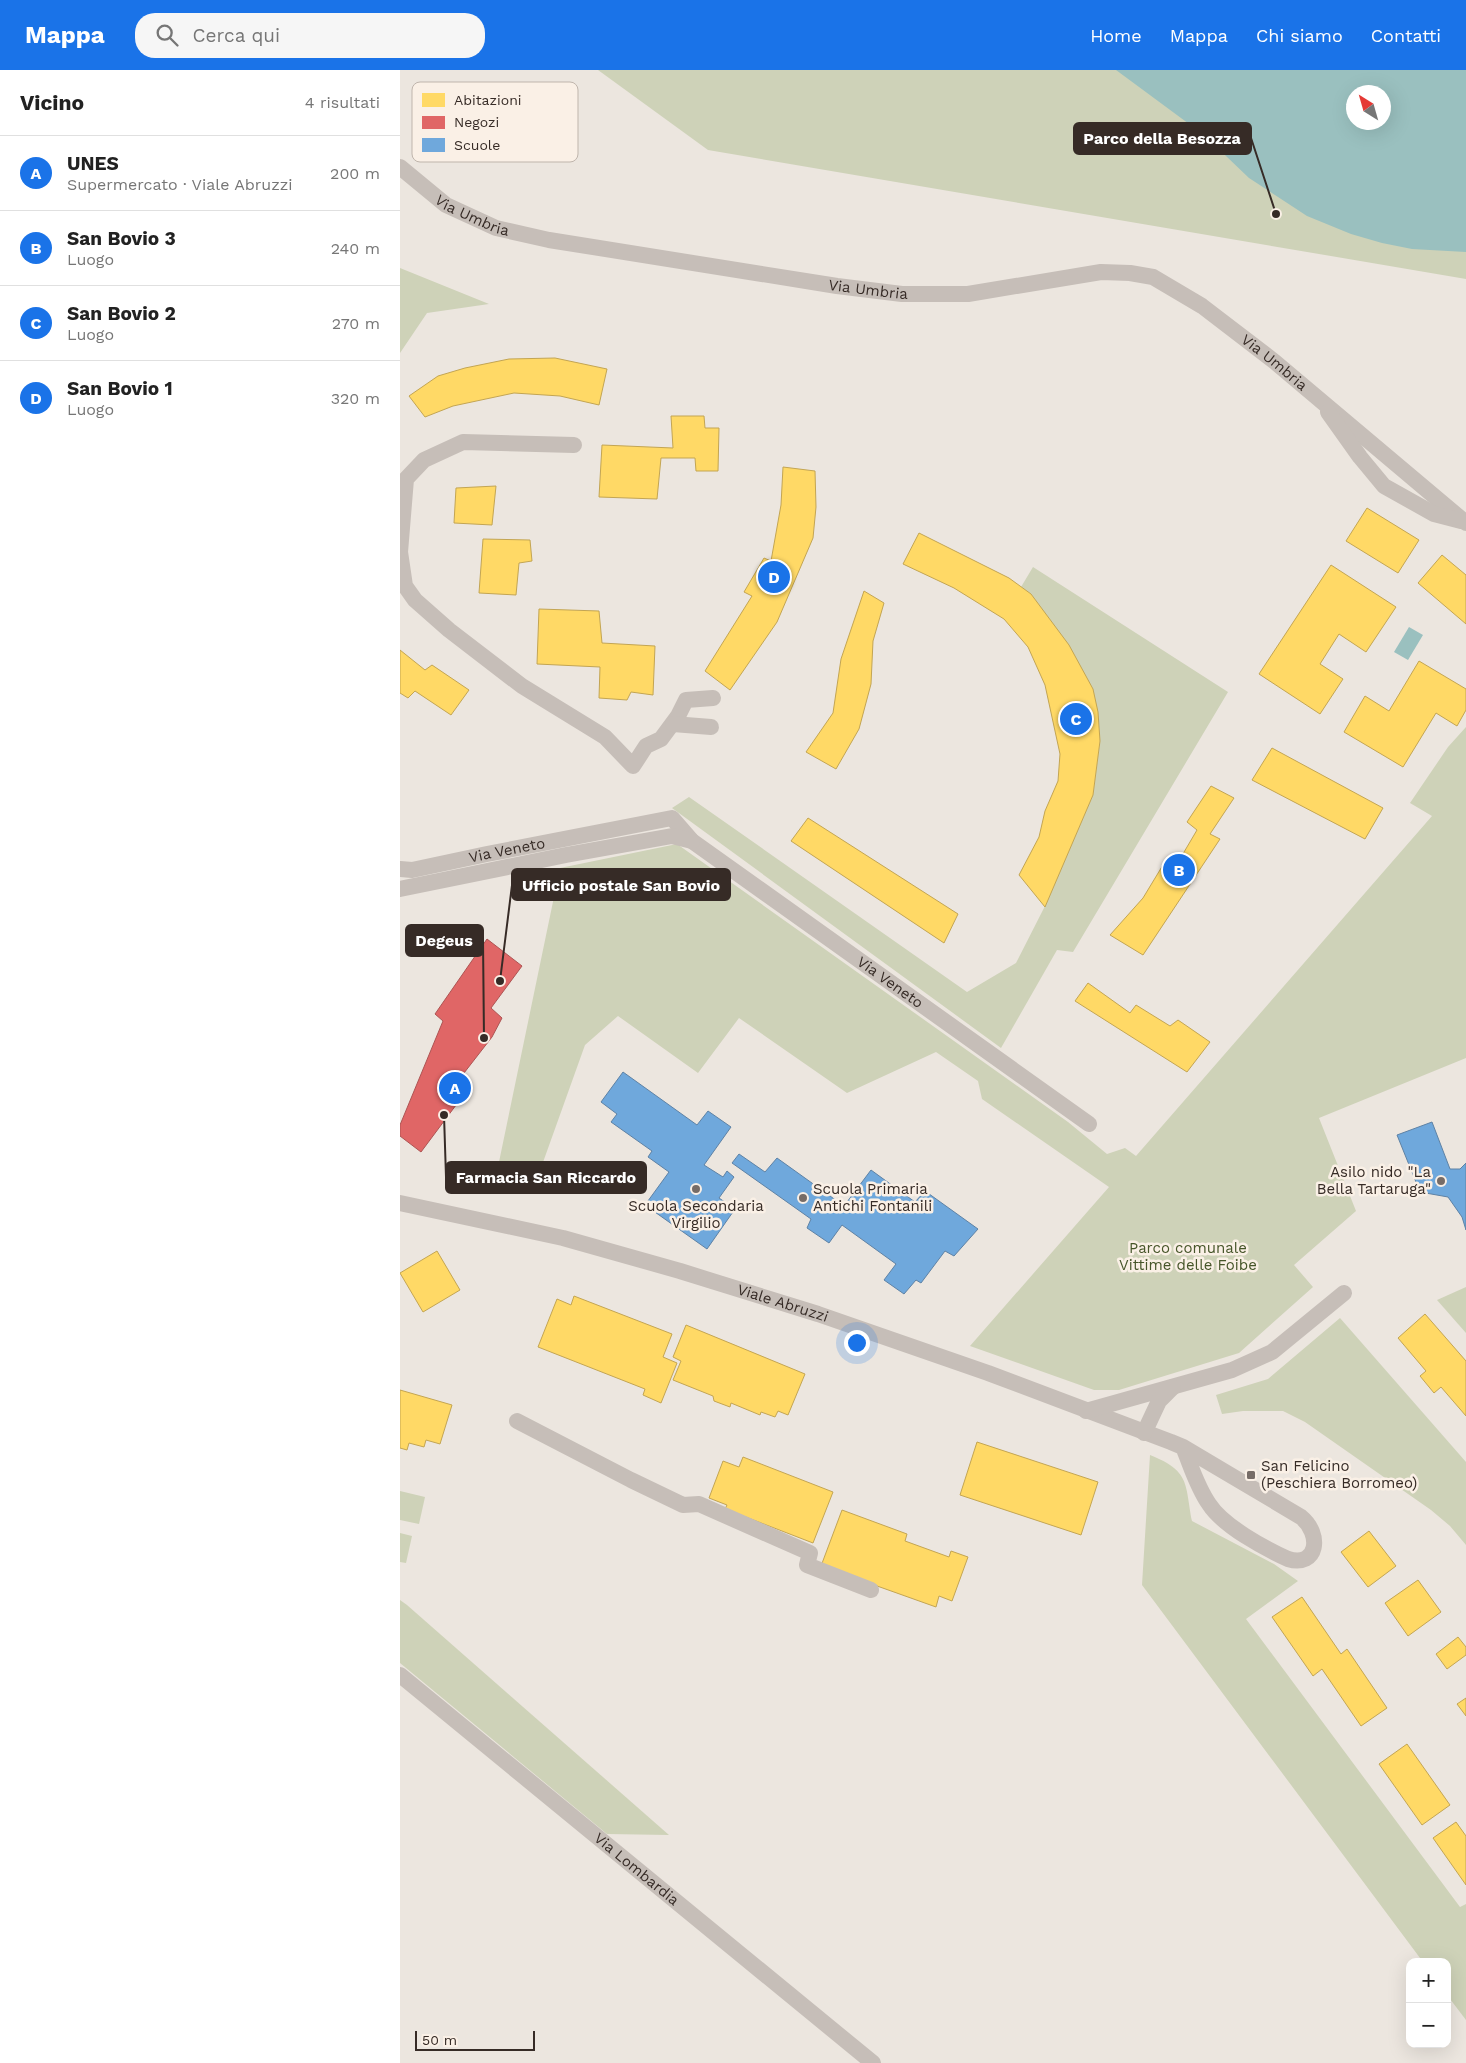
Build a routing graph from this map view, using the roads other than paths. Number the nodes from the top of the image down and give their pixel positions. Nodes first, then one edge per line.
1 (400, 167) edge
2 (1318, 397) junction
3 (574, 446) dead end
4 (1466, 522) edge
5 (713, 698) dead end
6 (673, 724) junction
7 (711, 727) dead end
8 (692, 841) junction
9 (400, 869) edge
10 (400, 889) edge
11 (1089, 1124) dead end
12 (400, 1203) edge
13 (1344, 1293) dead end
14 (1173, 1387) junction
15 (1086, 1410) junction
16 (518, 1421) dead end
17 (1144, 1432) junction
18 (1183, 1447) junction
19 (871, 1590) dead end
20 (400, 1675) edge
21 (873, 2063) edge

1 - 2 street, Via Umbria
2 - 4 street, Via Umbria
2 - 4 street, Via Umbria
3 - 6 street
5 - 6 street
6 - 7 street
8 - 9 street, Via Veneto
8 - 10 street, Via Veneto
8 - 11 street, Via Veneto
12 - 15 street, Viale Abruzzi
13 - 14 street
14 - 15 street
14 - 17 street
15 - 17 street, Viale Abruzzi
16 - 19 street
17 - 18 street, Viale Abruzzi
18 - 18 street, Viale Abruzzi
20 - 21 street, Via Lombardia

